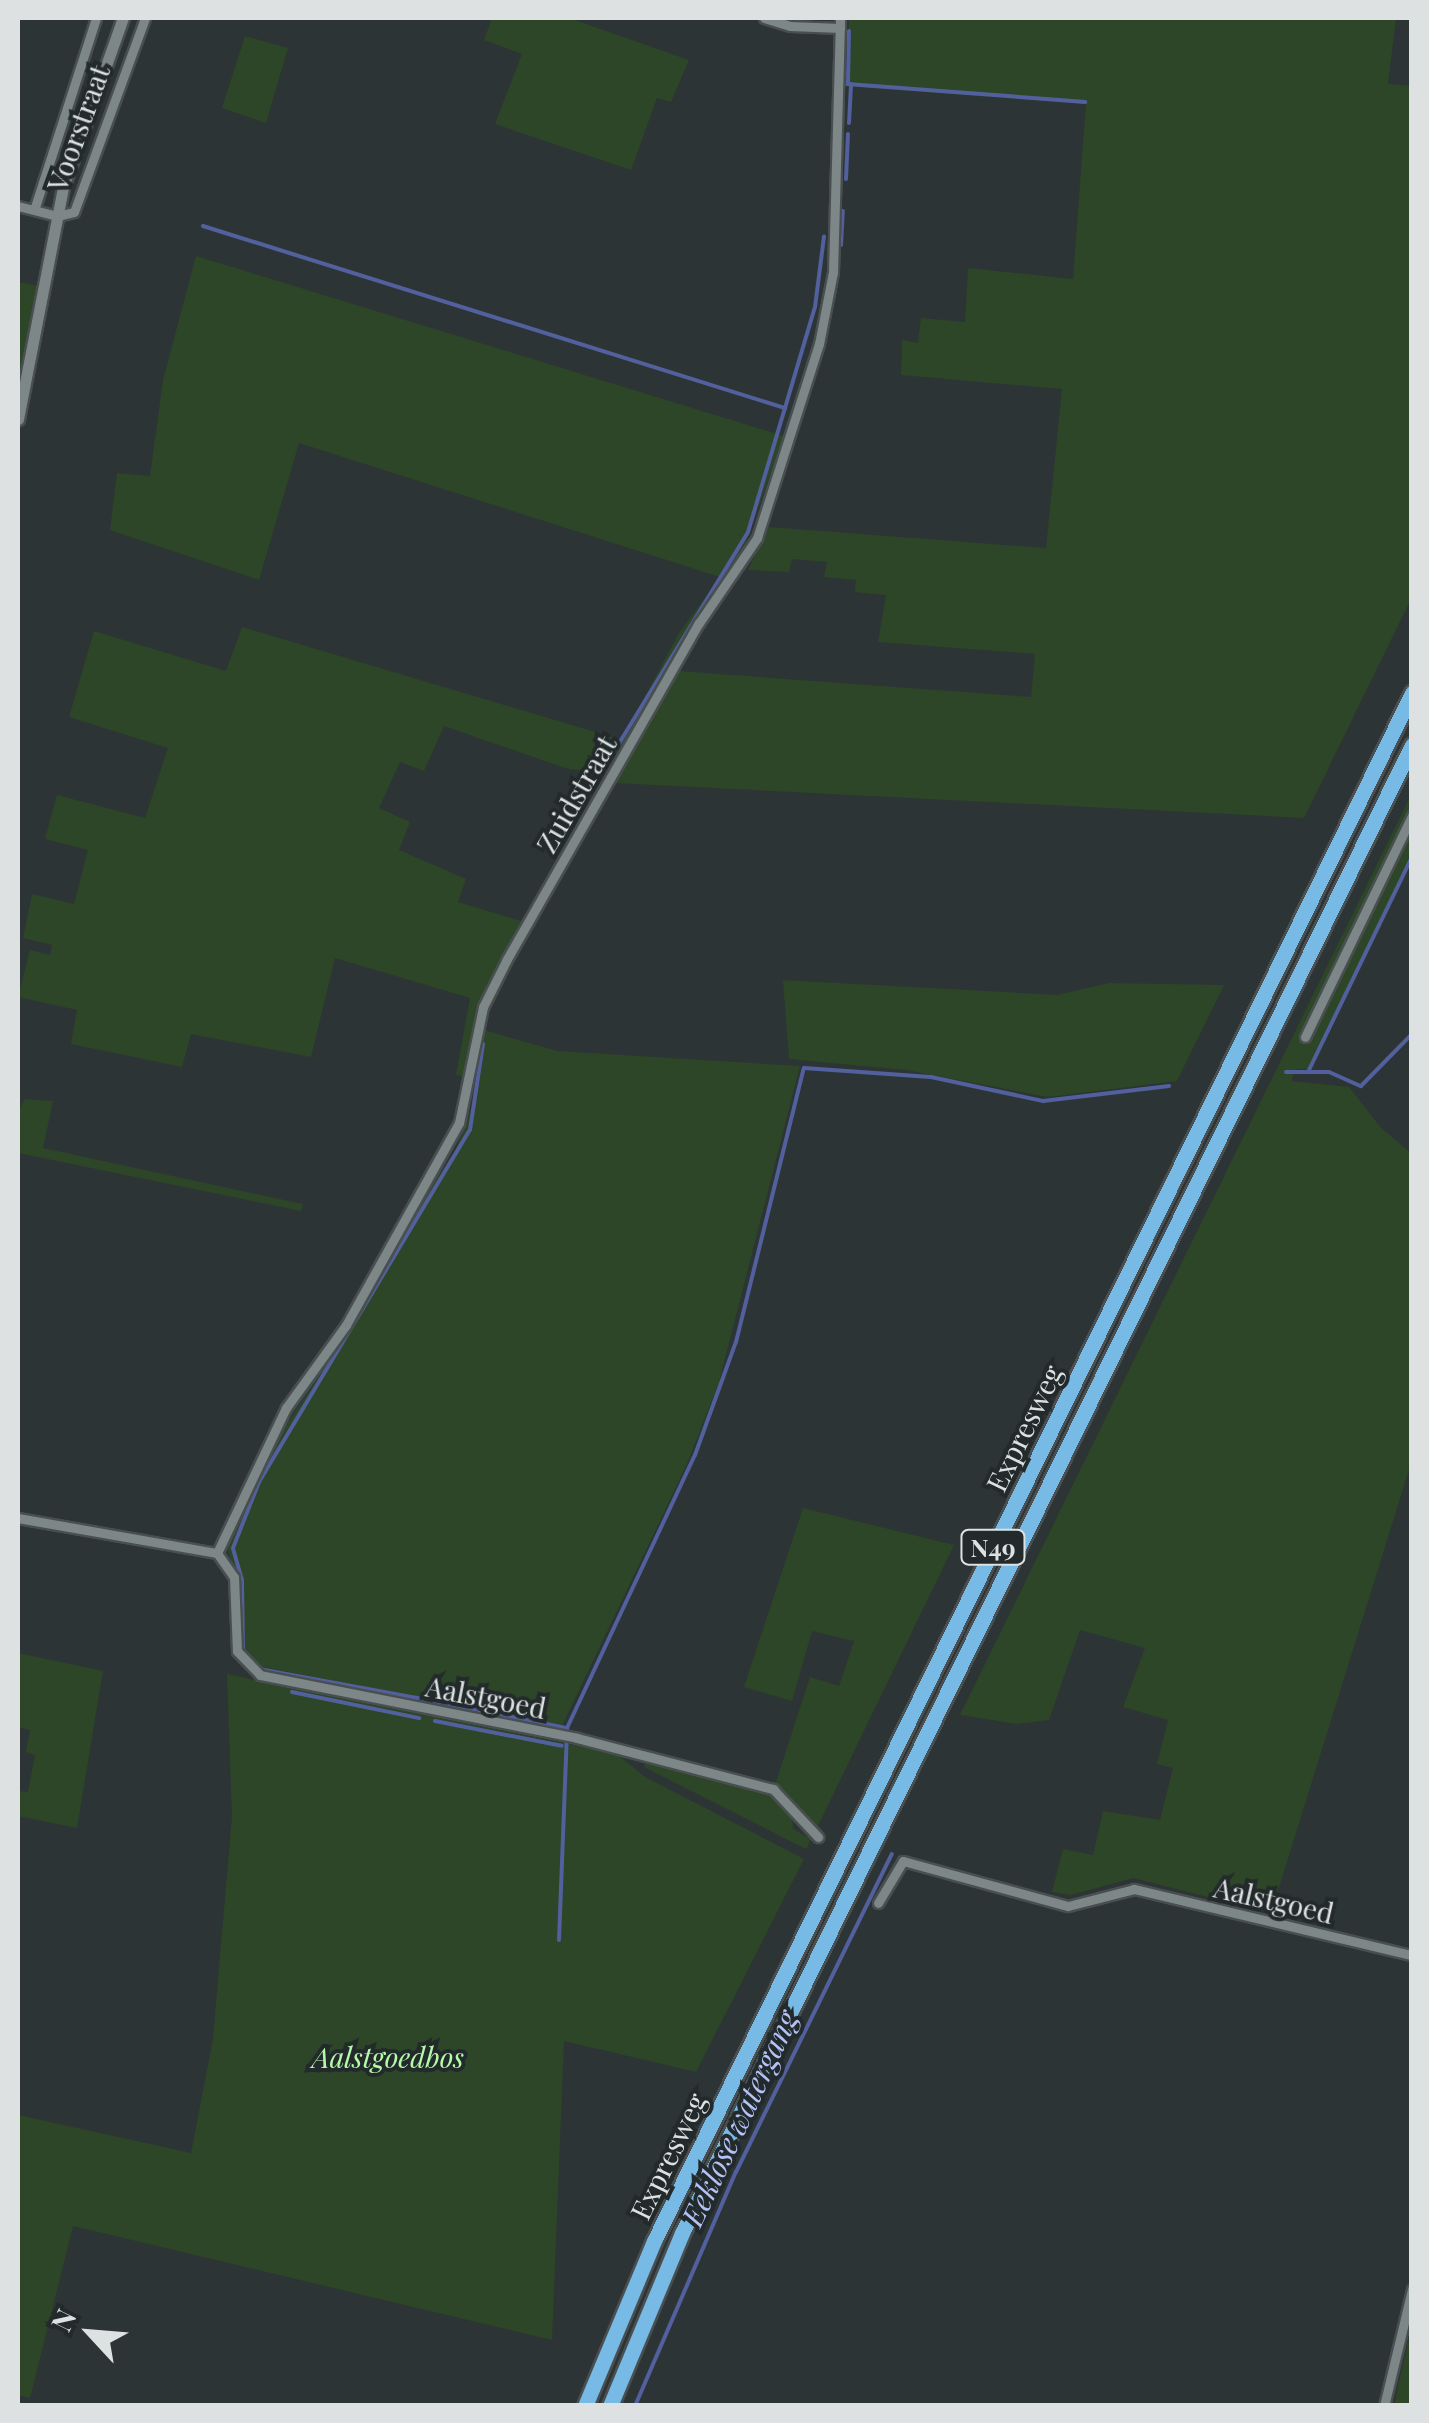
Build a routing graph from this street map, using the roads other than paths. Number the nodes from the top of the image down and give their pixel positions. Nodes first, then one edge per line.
1 (96, 18) edge
2 (123, 18) edge
3 (145, 18) edge
4 (764, 18) edge
5 (840, 23) edge
6 (18, 206) edge
7 (36, 208) junction
8 (57, 216) junction
9 (18, 419) edge
10 (1412, 693) edge
11 (1412, 745) edge
12 (1412, 816) edge
13 (1305, 1037) dead end
14 (18, 1518) edge
15 (218, 1553) junction
16 (818, 1837) dead end
17 (878, 1903) dead end
18 (1412, 1955) edge
19 (1412, 2290) edge
20 (585, 2406) edge
21 (610, 2406) edge
22 (1384, 2406) edge

1 - 7 street, Voorstraat
2 - 8 street, Voorstraat
3 - 8 street, Voorstraat
4 - 5 street
5 - 15 street, Zuidstraat
6 - 7 street
7 - 8 street
8 - 9 street
10 - 20 highway, Expresweg / N49
11 - 21 highway, Expresweg / N49
12 - 13 street
14 - 15 street
15 - 16 street, Aalstgoed
17 - 18 street, Aalstgoed
19 - 22 street

